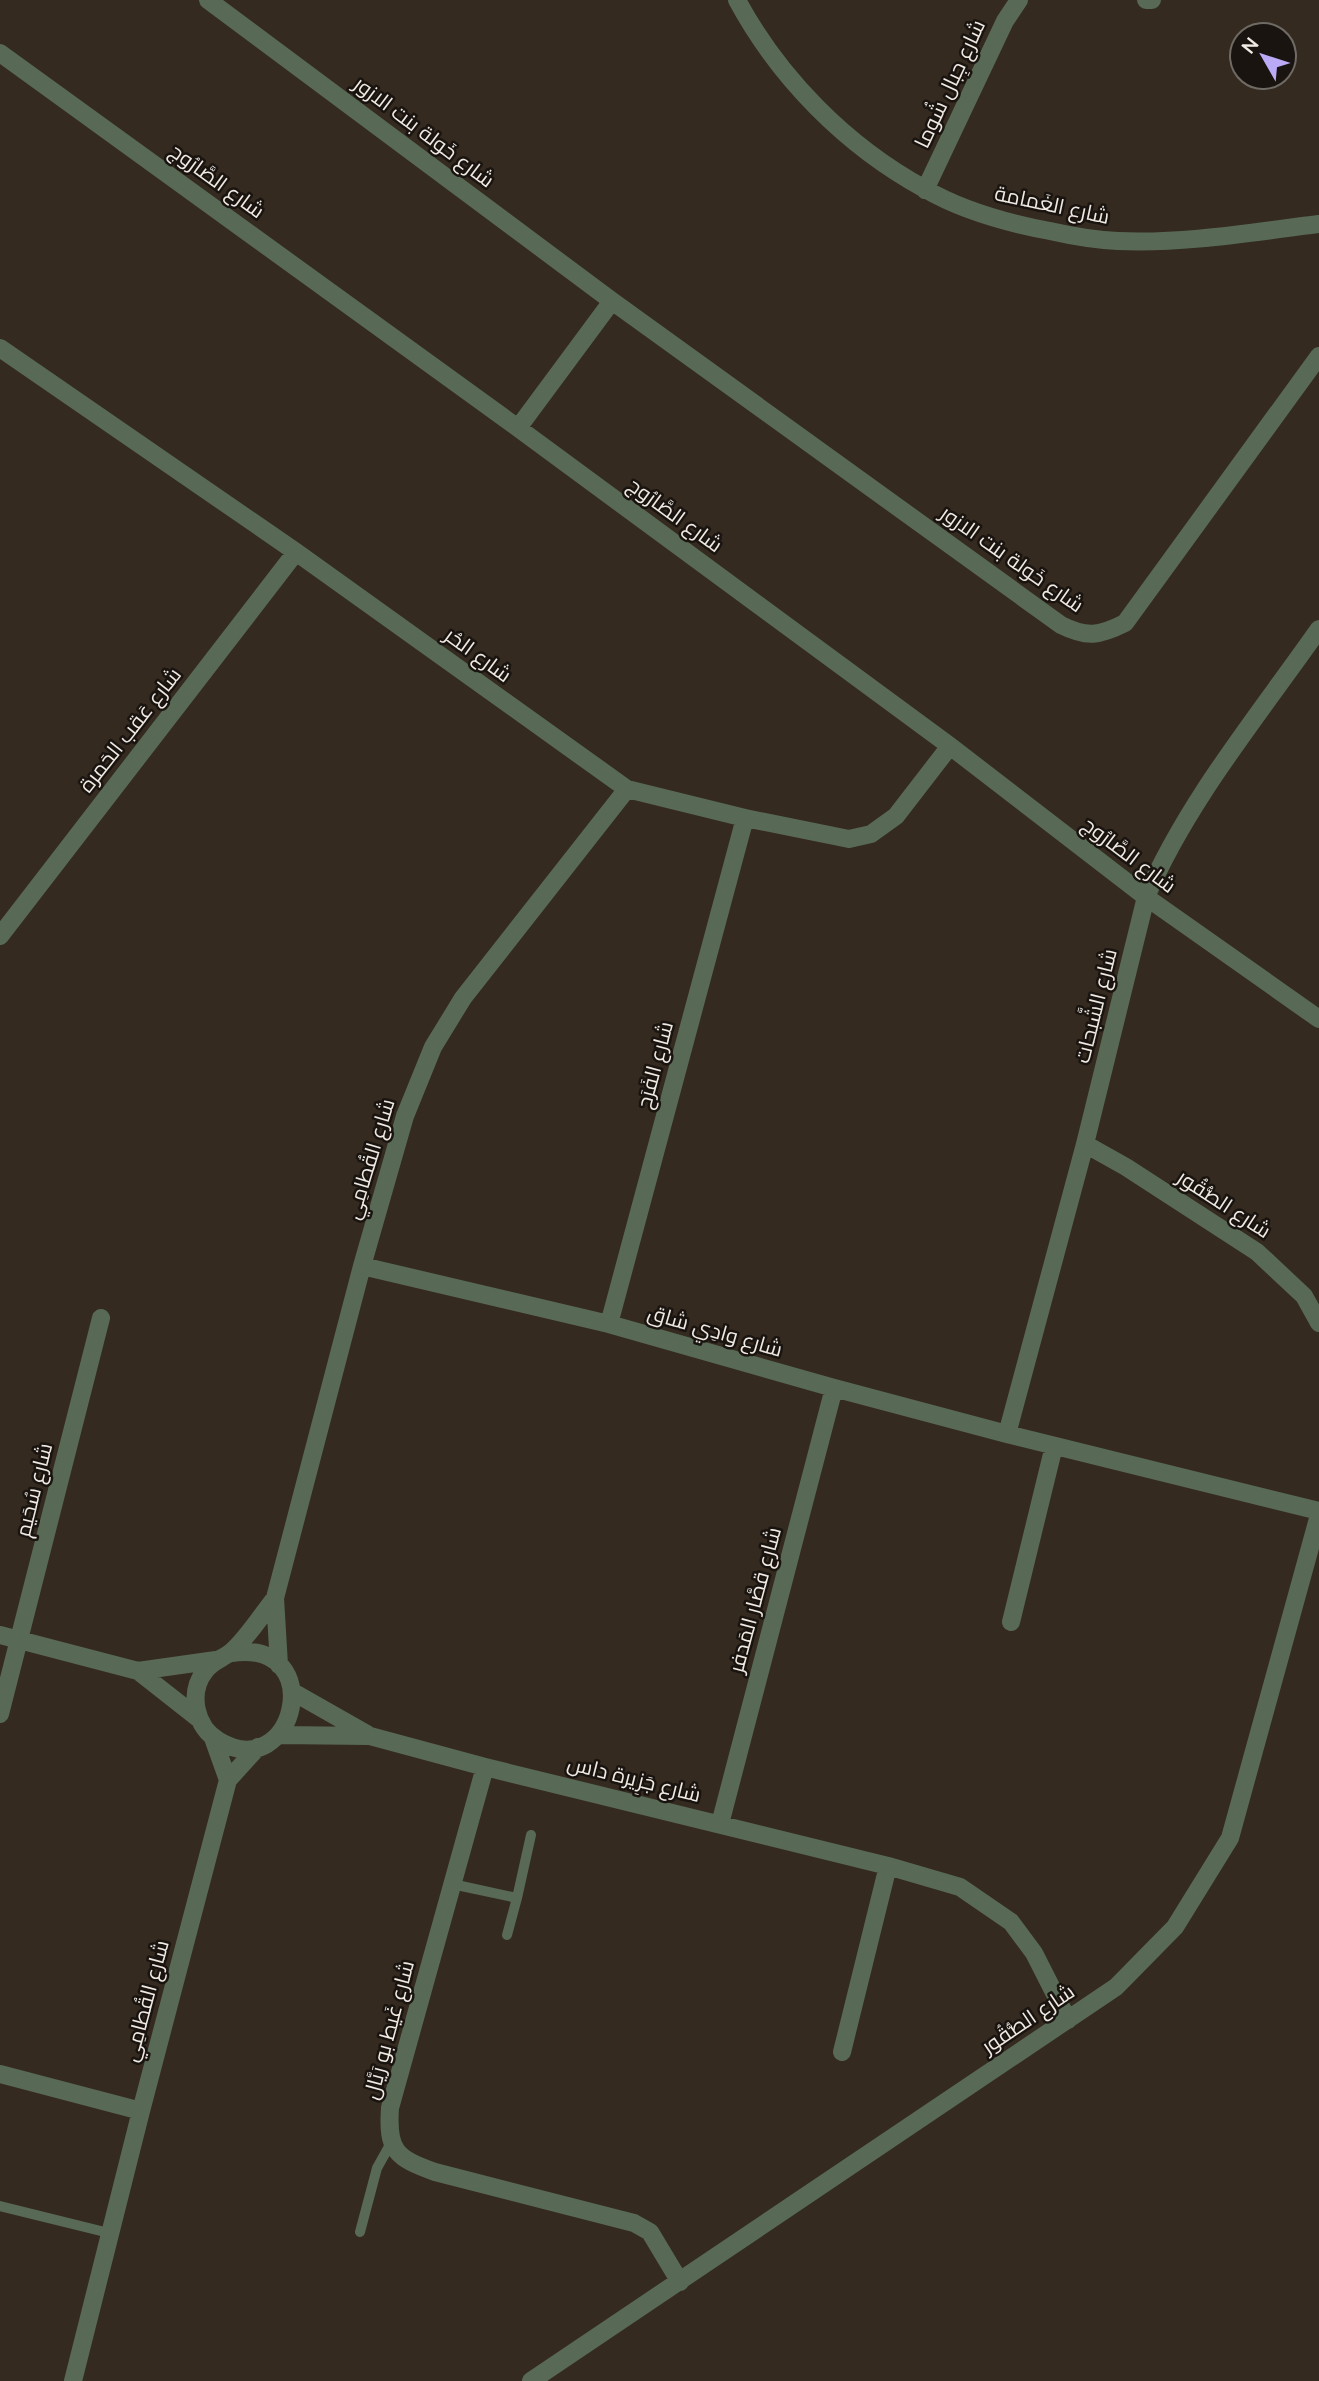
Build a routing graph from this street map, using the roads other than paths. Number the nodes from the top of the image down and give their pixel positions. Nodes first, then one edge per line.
1 (208, 0) edge
2 (737, 0) edge
3 (1019, 0) edge
4 (1146, 0) edge
5 (1152, 0) edge
6 (1, 55) edge
7 (925, 190) junction
8 (1319, 224) edge
9 (612, 300) junction
10 (0, 348) edge
11 (1319, 356) edge
12 (517, 428) junction
13 (296, 552) junction
14 (1319, 629) edge
15 (950, 746) junction
16 (627, 789) junction
17 (745, 818) junction
18 (1146, 897) junction
19 (0, 936) edge
20 (1319, 1018) edge
21 (1085, 1144) junction
22 (362, 1266) junction
23 (101, 1318) dead end
24 (609, 1324) junction
25 (1319, 1324) edge
26 (834, 1388) junction
27 (1007, 1434) junction
28 (1054, 1446) junction
29 (1319, 1513) edge
30 (275, 1598) junction
31 (1011, 1622) dead end
32 (0, 1635) edge
33 (19, 1640) junction
34 (223, 1656) junction
35 (279, 1665) junction
36 (138, 1671) junction
37 (293, 1692) junction
38 (0, 1714) edge
39 (199, 1719) junction
40 (278, 1735) junction
41 (370, 1736) junction
42 (213, 1738) junction
43 (258, 1747) junction
44 (485, 1767) junction
45 (228, 1780) junction
46 (720, 1824) junction
47 (531, 1835) dead end
48 (888, 1866) junction
49 (452, 1884) junction
50 (517, 1898) junction
51 (507, 1935) dead end
52 (1068, 2020) junction
53 (842, 2052) dead end
54 (0, 2074) edge
55 (141, 2111) junction
56 (391, 2143) junction
57 (0, 2206) edge
58 (360, 2232) dead end
59 (109, 2234) junction
60 (680, 2282) junction
61 (73, 2381) edge
62 (531, 2381) edge

1 - 9 street, شارع خَولة بنت الازور
2 - 7 street, شارع الغَمامة
3 - 7 street, شارع جِبال شُوما
4 - 5 street
6 - 12 street, شارع الصَّارُوج
7 - 8 street, شارع الغَمامة
9 - 11 street, شارع خَولة بنت الازور
9 - 12 street
10 - 13 street, شارع الحُر
12 - 15 street, شارع الصَّارُوج
13 - 16 street, شارع الحُر
13 - 19 street, شارع عَقب الحَمرة
14 - 18 street, شارع الشَّبحات
15 - 17 street, شارع الحُر
15 - 18 street, شارع الصَّارُوج
16 - 17 street, شارع الحُر
16 - 22 street, شارع القُطامِي
17 - 24 street, شارع الفَرَح
18 - 20 street, شارع الصَّارُوج
18 - 21 street, شارع الشَّبحات
21 - 25 street, شارع الصُّقُور
21 - 27 street, شارع الشَّبحات
22 - 24 street, شارع وادِي شاق
22 - 30 street, شارع القُطامِي
23 - 33 street, شارع سُحَيم
24 - 26 street, شارع وادِي شاق
26 - 27 street, شارع وادِي شاق
26 - 46 street, شارع قصَّار المَدفر
27 - 28 street, شارع وادِي شاق
28 - 29 street, شارع وادِي شاق
28 - 31 street
29 - 52 street, شارع الصُّقُور
30 - 34 street, شارع القُطامِي
30 - 35 street, شارع القُطامِي
32 - 33 street
33 - 36 street
33 - 38 street, شارع سُحَيم
34 - 35 street
34 - 36 street
34 - 39 street
35 - 37 street
36 - 39 street
37 - 40 street
37 - 41 street, شارع جَزِيرة داس
39 - 42 street
40 - 41 street, شارع جَزِيرة داس
40 - 43 street
41 - 44 street, شارع جَزِيرة داس
42 - 43 street
42 - 45 street
43 - 45 street, شارع القُطامِي
44 - 46 street, شارع جَزِيرة داس
44 - 49 street, شارع غَيط بو رَيَّال
45 - 55 street, شارع القُطامِي
46 - 48 street, شارع جَزِيرة داس
47 - 50 lane
48 - 52 street, شارع جَزِيرة داس
48 - 53 street
49 - 50 lane
49 - 56 street, شارع غَيط بو رَيَّال
50 - 51 lane
52 - 60 street, شارع الصُّقُور
54 - 55 street
55 - 59 street, شارع القُطامِي
56 - 58 lane
56 - 60 street
57 - 59 lane
59 - 61 street, شارع القُطامِي
60 - 62 street, شارع الصُّقُور

